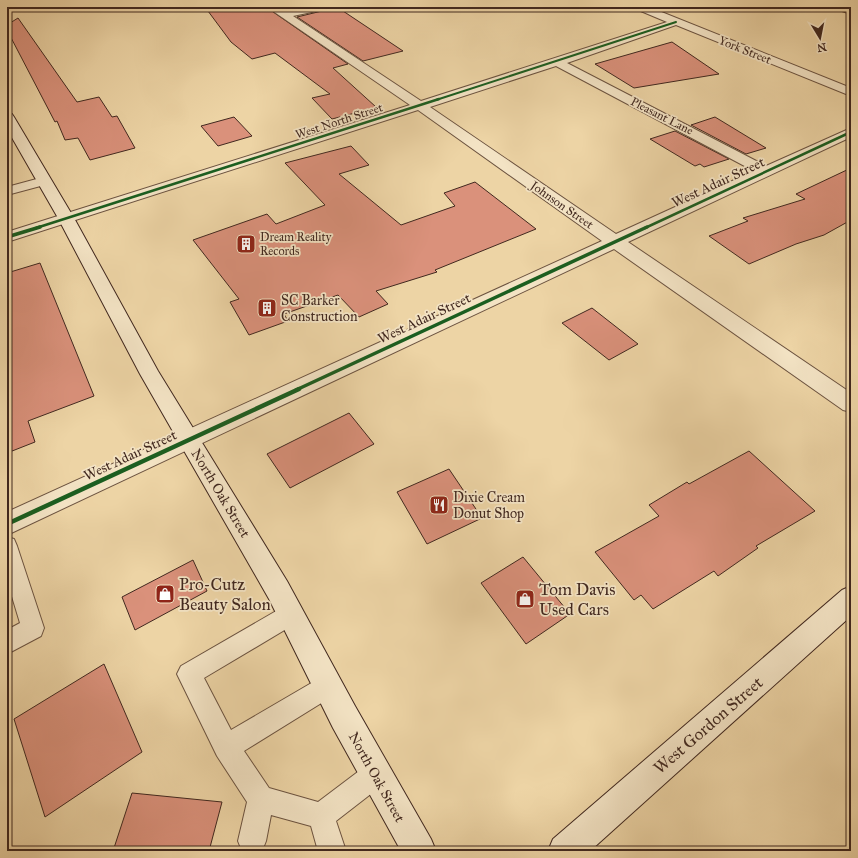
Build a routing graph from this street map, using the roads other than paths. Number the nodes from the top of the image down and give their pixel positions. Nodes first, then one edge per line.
1 (322, 7) edge
2 (640, 7) edge
3 (840, 7) edge
4 (278, 11) edge
5 (851, 11) edge
6 (676, 22) junction
7 (557, 62) junction
8 (851, 92) edge
9 (420, 106) junction
10 (7, 117) edge
11 (851, 132) edge
12 (767, 172) junction
13 (44, 180) junction
14 (7, 191) edge
15 (66, 218) junction
16 (7, 237) edge
17 (615, 242) junction
18 (851, 404) edge
19 (189, 440) junction
20 (7, 524) edge
21 (7, 546) edge
22 (851, 599) edge
23 (290, 614) junction
24 (7, 643) edge
25 (328, 686) junction
26 (226, 747) junction
27 (376, 774) junction
28 (261, 799) junction
29 (322, 816) junction
30 (252, 841) dead end
31 (332, 851) edge
32 (419, 851) edge
33 (565, 851) edge

1 - 4 street
2 - 6 street, York Street
3 - 5 street
4 - 9 street, Johnson Street
6 - 7 street, West North Street
6 - 8 street, York Street
7 - 9 street, West North Street
7 - 12 street, Pleasant Lane
9 - 15 street, West North Street
9 - 17 street, Johnson Street
10 - 13 street, North Oak Street
11 - 12 street, West Adair Street
12 - 17 street, West Adair Street
13 - 14 lane
13 - 15 street, North Oak Street
15 - 16 street, West North Street
15 - 19 street, North Oak Street
17 - 18 street, Johnson Street
17 - 19 street, West Adair Street
19 - 20 street, West Adair Street
19 - 23 street, North Oak Street
21 - 24 lane
22 - 33 street, West Gordon Street
23 - 25 street, North Oak Street
23 - 26 lane
25 - 26 lane
25 - 27 street, North Oak Street
26 - 28 lane
27 - 29 lane
27 - 32 street, North Oak Street
28 - 29 lane
28 - 30 lane
29 - 31 lane

